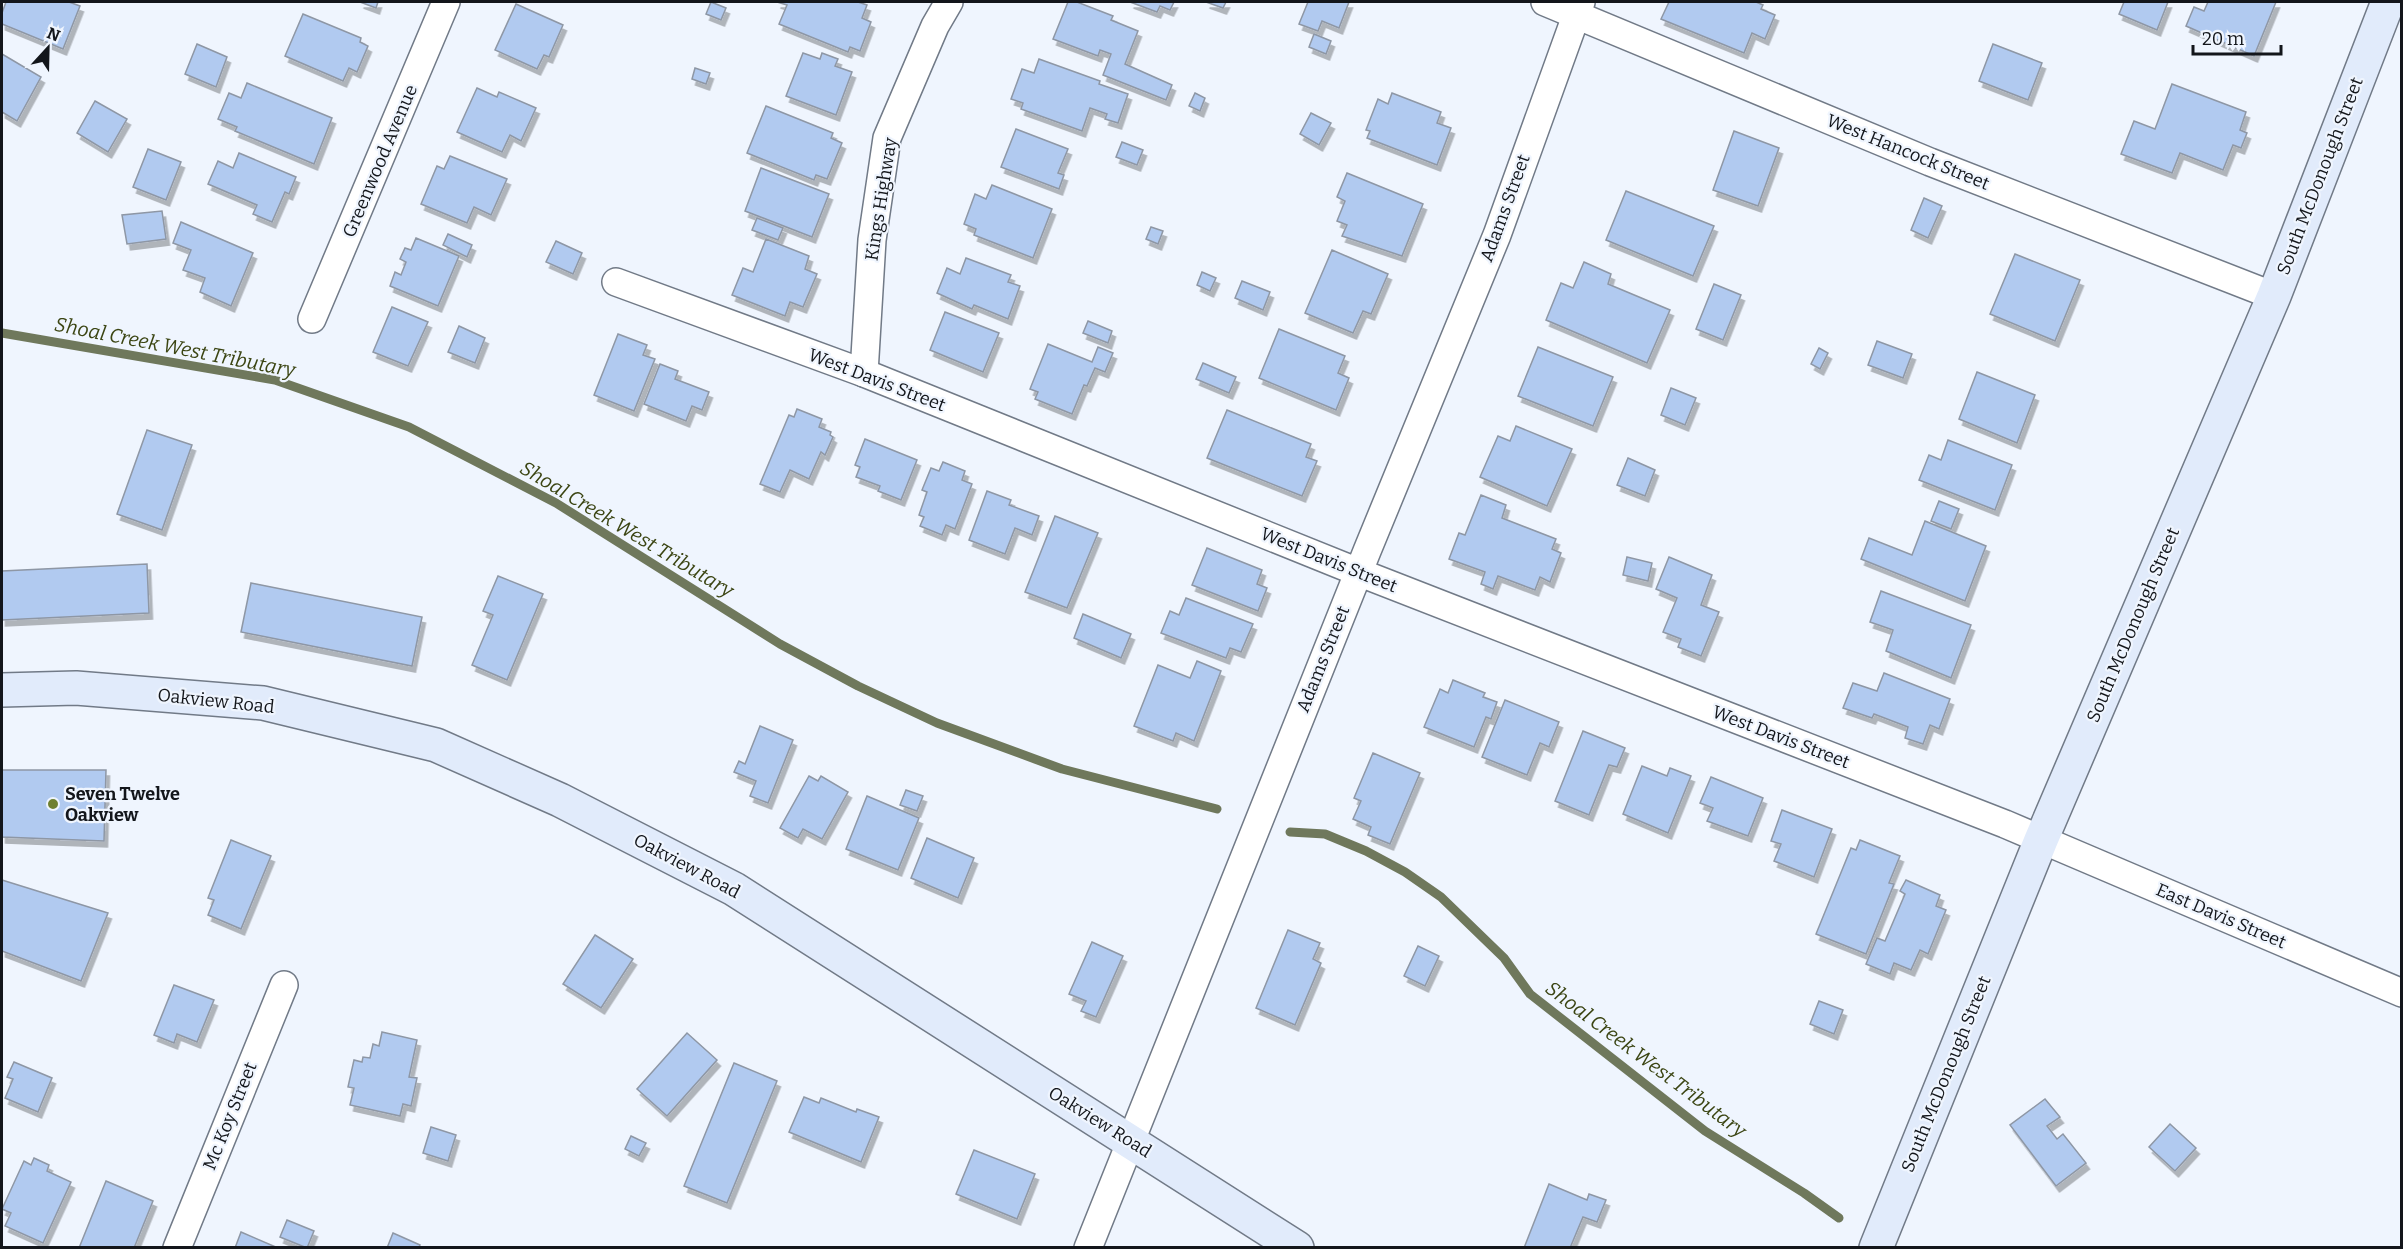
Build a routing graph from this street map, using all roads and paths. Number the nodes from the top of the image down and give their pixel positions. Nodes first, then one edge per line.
1 (446, 2) edge
2 (949, 2) edge
3 (1545, 2) edge
4 (2388, 2) edge
5 (1578, 7) edge
6 (616, 282) dead end
7 (2274, 296) junction
8 (312, 319) dead end
9 (864, 373) junction
10 (1358, 572) junction
11 (2, 690) edge
12 (2041, 840) junction
13 (284, 984) dead end
14 (2402, 993) edge
15 (1131, 1143) junction
16 (177, 1248) edge
17 (1088, 1248) edge
18 (1297, 1248) edge
19 (1876, 1248) edge

1 - 8 street, Greenwood Avenue
2 - 9 street, Kings Highway
3 - 5 street, West Hancock Street
4 - 7 street, South McDonough Street
5 - 7 street, West Hancock Street
5 - 10 street, Adams Street
6 - 9 street, West Davis Street
7 - 12 street, South McDonough Street
9 - 10 street, West Davis Street
10 - 12 street, West Davis Street
10 - 15 street, Adams Street
11 - 15 street, Oakview Road
12 - 14 street, East Davis Street
12 - 19 street, South McDonough Street
13 - 16 street, Mc Koy Street
15 - 17 street, Adams Street
15 - 18 street, Oakview Road

